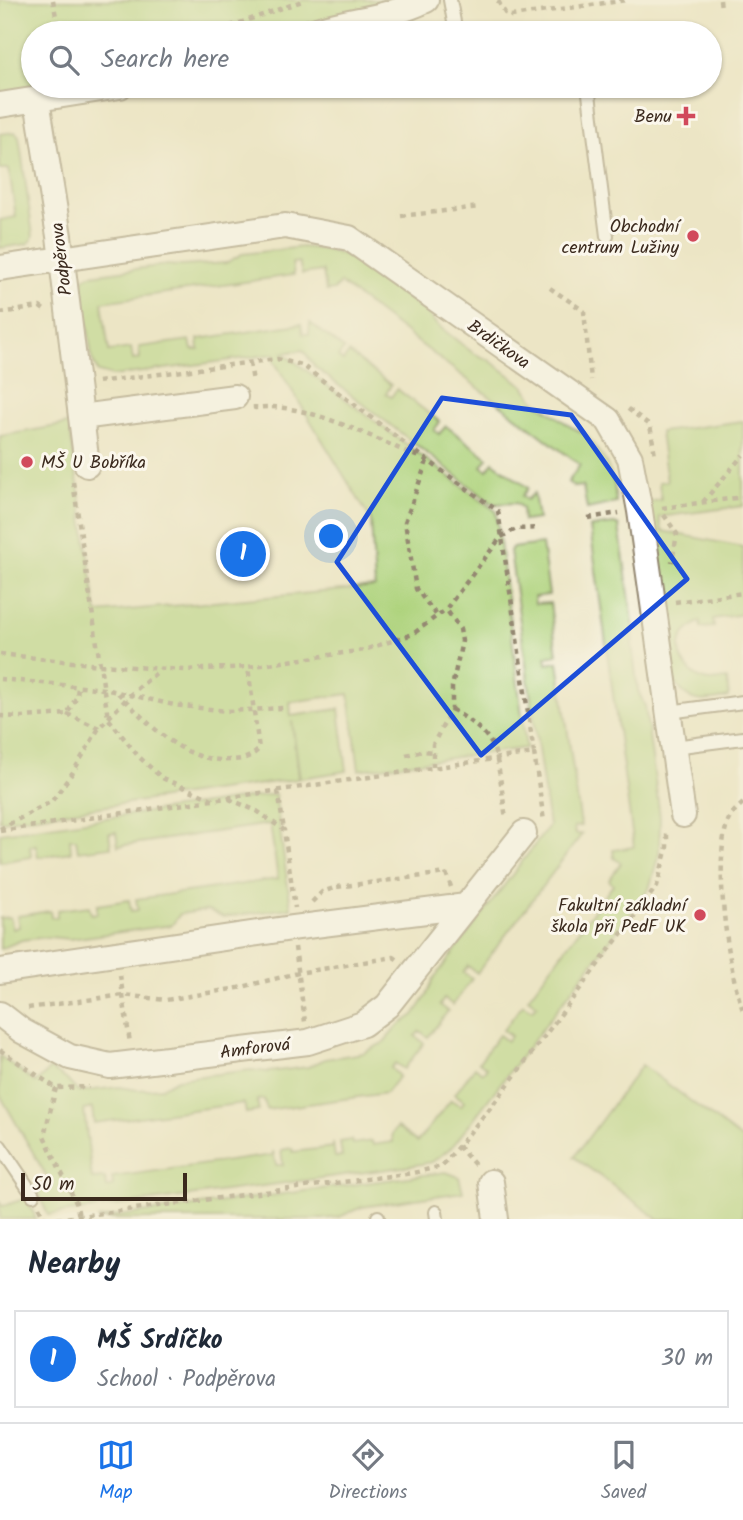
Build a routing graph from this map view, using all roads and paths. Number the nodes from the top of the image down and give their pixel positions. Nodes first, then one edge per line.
1 (53, 0) edge
2 (305, 0) edge
3 (426, 0) edge
4 (450, 0) edge
5 (627, 0) edge
6 (720, 0) edge
7 (498, 1) edge
8 (721, 8) dead end
9 (57, 21) edge
10 (245, 21) edge
11 (355, 21) edge
12 (454, 21) edge
13 (49, 98) edge
14 (590, 98) edge
15 (37, 100) junction
16 (0, 105) edge
17 (479, 207) dead end
18 (401, 216) dead end
19 (607, 236) dead end
20 (62, 259) junction
21 (0, 268) edge
22 (550, 288) dead end
23 (0, 313) edge
24 (53, 316) dead end
25 (589, 354) dead end
26 (250, 363) junction
27 (253, 380) dead end
28 (96, 382) dead end
29 (235, 397) dead end
30 (272, 406) dead end
31 (81, 417) junction
32 (743, 456) edge
33 (427, 460) junction
34 (87, 465) dead end
35 (743, 497) edge
36 (703, 502) junction
37 (626, 508) junction
38 (589, 518) dead end
39 (539, 528) dead end
40 (501, 537) junction
41 (743, 593) edge
42 (653, 605) junction
43 (446, 608) junction
44 (438, 617) junction
45 (0, 654) edge
46 (162, 667) junction
47 (248, 667) junction
48 (0, 680) edge
49 (78, 686) junction
50 (117, 692) junction
51 (131, 695) junction
52 (125, 700) junction
53 (743, 702) edge
54 (284, 708) dead end
55 (253, 709) junction
56 (452, 709) junction
57 (669, 712) junction
58 (67, 714) junction
59 (0, 716) edge
60 (99, 728) junction
61 (743, 738) edge
62 (674, 747) junction
63 (433, 752) junction
64 (534, 753) junction
65 (406, 755) dead end
66 (495, 759) junction
67 (433, 767) junction
68 (278, 791) junction
69 (229, 799) junction
70 (743, 803) edge
71 (674, 818) junction
72 (525, 828) junction
73 (0, 830) edge
74 (284, 830) junction
75 (667, 835) junction
76 (461, 881) dead end
77 (337, 887) dead end
78 (466, 906) junction
79 (292, 928) junction
80 (116, 954) junction
81 (415, 970) junction
82 (0, 971) edge
83 (298, 973) junction
84 (123, 995) junction
85 (743, 1010) edge
86 (11, 1011) edge
87 (307, 1042) junction
88 (0, 1050) edge
89 (133, 1063) junction
90 (98, 1086) dead end
91 (56, 1088) junction
92 (0, 1146) edge
93 (491, 1182) dead end
94 (33, 1195) dead end
95 (79, 1218) edge
96 (57, 1219) edge
97 (496, 1219) edge

1 - 9 path
2 - 10 path
3 - 11 street
4 - 12 lane
5 - 7 path
6 - 8 path
13 - 15 street
14 - 19 lane
15 - 16 street
15 - 20 street, Podpěrova
17 - 18 path
20 - 21 street, Brdičkova
20 - 31 street, Podpěrova
20 - 37 street, Brdičkova
22 - 25 path
23 - 24 path
26 - 27 path
26 - 28 path
26 - 33 path
29 - 31 street
30 - 33 path
31 - 34 street, Podpěrova
32 - 36 path
33 - 40 path
33 - 44 path
35 - 36 path
36 - 37 path
37 - 38 path
37 - 42 street, Brdičkova
39 - 40 path
40 - 43 path
40 - 64 path
41 - 42 path
42 - 57 street, Brdičkova
43 - 44 path
43 - 56 path
44 - 47 path
45 - 46 path
46 - 47 path
46 - 51 path
47 - 55 path
48 - 49 path
49 - 50 path
49 - 58 path
50 - 51 path
50 - 52 path
51 - 52 path
51 - 55 path
52 - 55 path
52 - 60 path
53 - 57 lane
54 - 55 path
56 - 63 path
56 - 66 path
57 - 62 street, Brdičkova
58 - 59 path
58 - 60 path
60 - 73 path
61 - 62 lane
62 - 71 street, Brdičkova
63 - 65 path
63 - 67 path
64 - 66 path
64 - 72 path
66 - 67 path
66 - 72 path
67 - 68 path
68 - 69 path
68 - 74 path
69 - 73 path
69 - 74 path
70 - 85 path
71 - 75 path
71 - 75 path
72 - 78 street, Amforová
74 - 79 path
75 - 95 path
76 - 77 path
78 - 79 street
78 - 81 street, Amforová
79 - 80 street
79 - 83 path
80 - 82 street
80 - 84 path
81 - 83 path
81 - 87 street, Amforová
83 - 84 path
83 - 87 path
84 - 86 path
84 - 89 path
86 - 89 street, Amforová
87 - 89 street, Amforová
88 - 91 path
90 - 91 path
91 - 95 path
92 - 94 lane
93 - 97 street
95 - 96 path

